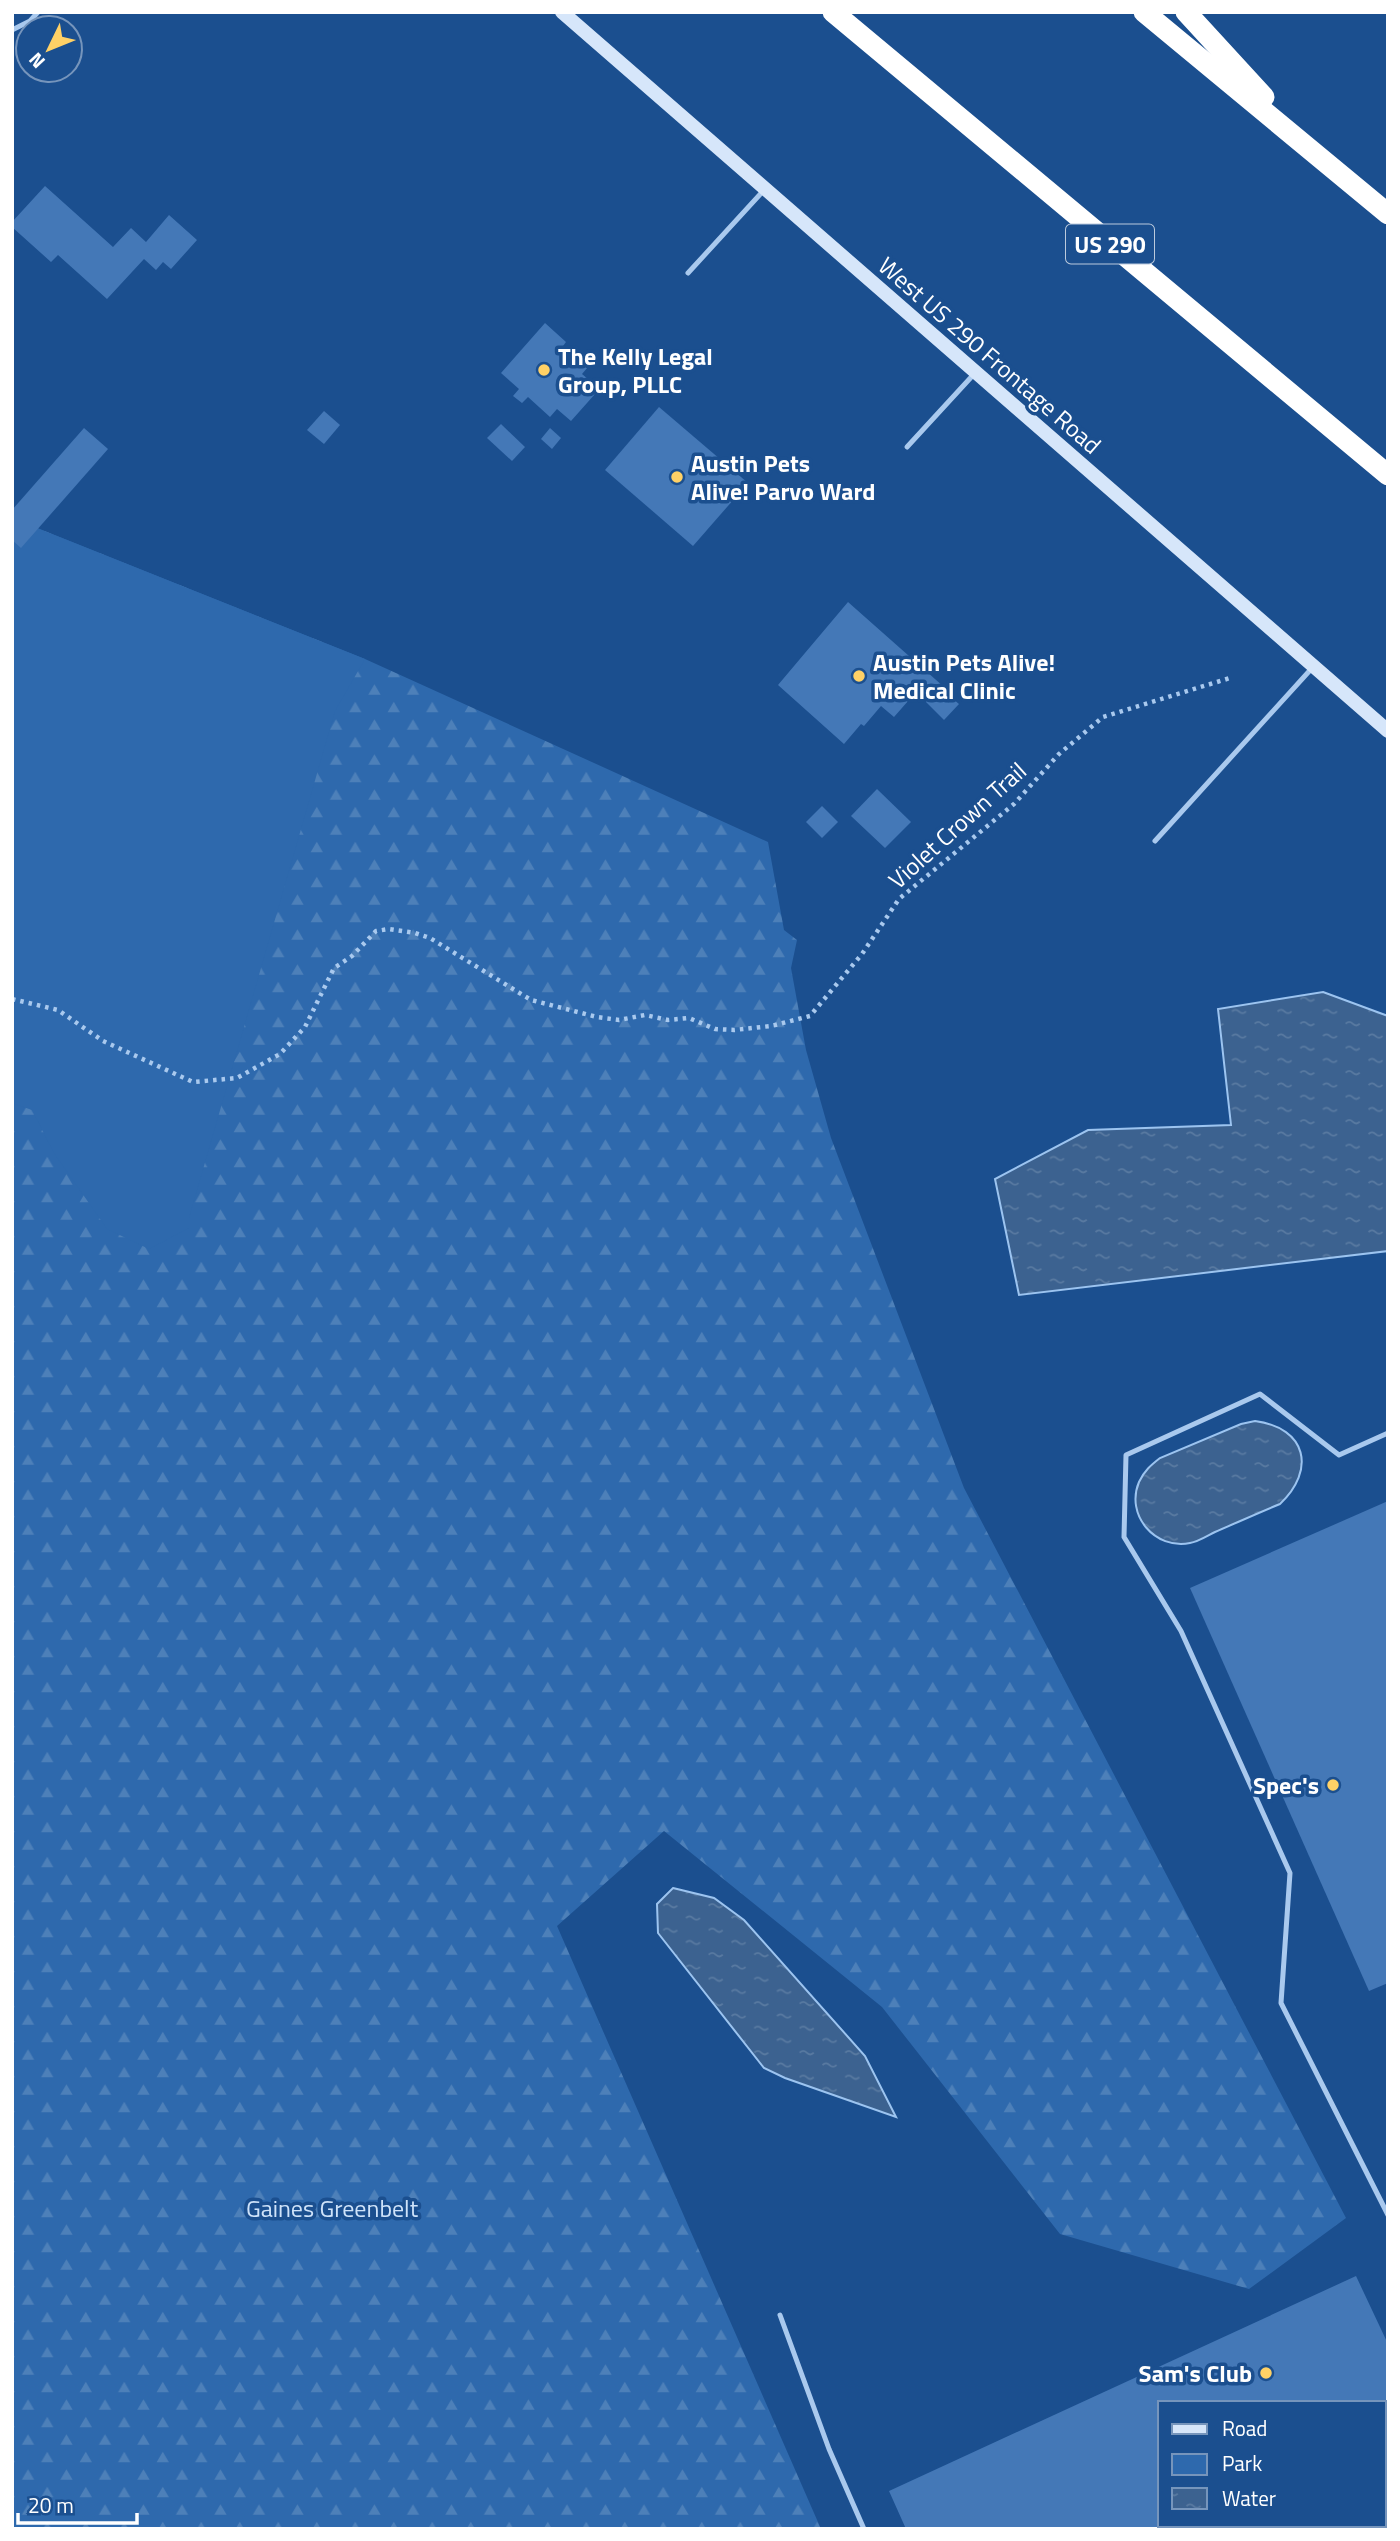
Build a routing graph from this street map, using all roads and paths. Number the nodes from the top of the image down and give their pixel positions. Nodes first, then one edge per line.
1 (38, 12) edge
2 (562, 12) edge
3 (832, 12) edge
4 (1144, 12) edge
5 (1186, 12) edge
6 (12, 30) edge
7 (1318, 155) junction
8 (765, 189) junction
9 (1388, 214) edge
10 (688, 273) dead end
11 (975, 373) junction
12 (907, 447) dead end
13 (1388, 475) edge
14 (1314, 666) junction
15 (1230, 678) dead end
16 (1388, 731) edge
17 (1155, 841) dead end
18 (12, 999) edge
19 (1388, 1433) edge
20 (1388, 2215) edge
21 (780, 2315) dead end
22 (864, 2529) edge

1 - 6 lane
2 - 8 main road, West US 290 Frontage Road
3 - 13 highway, US 290
4 - 7 highway
5 - 7 highway
7 - 9 highway
8 - 10 lane
8 - 11 main road, West US 290 Frontage Road
11 - 12 lane
11 - 14 main road, West US 290 Frontage Road
14 - 16 main road, West US 290 Frontage Road
14 - 17 lane
15 - 18 path, Violet Crown Trail
19 - 20 lane
21 - 22 lane

